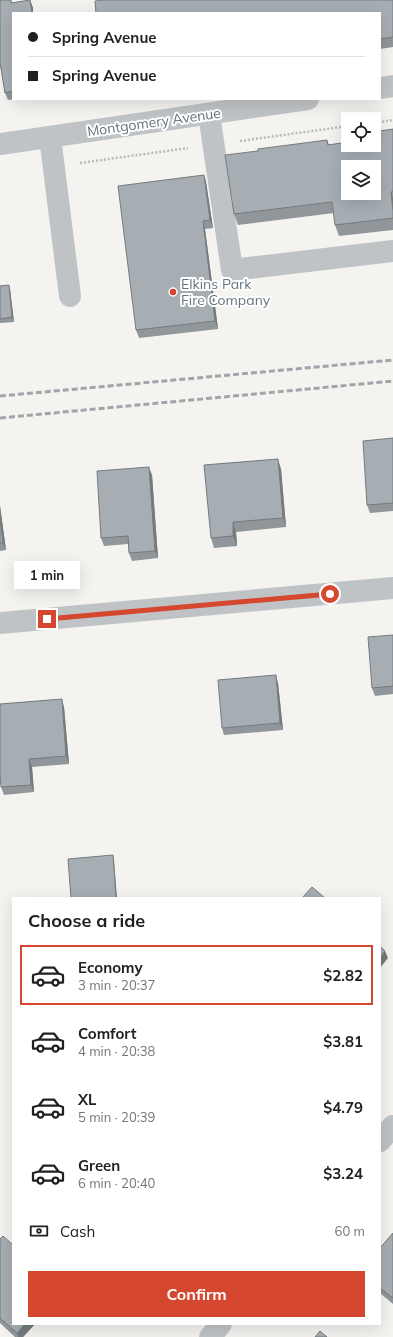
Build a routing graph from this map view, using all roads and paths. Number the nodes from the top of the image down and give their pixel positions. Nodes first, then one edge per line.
1 (393, 86) edge
2 (381, 88) edge
3 (301, 100) edge
4 (209, 114) junction
5 (393, 120) edge
6 (381, 122) edge
7 (341, 127) edge
8 (50, 137) junction
9 (0, 144) edge
10 (213, 145) junction
11 (54, 166) junction
12 (393, 251) edge
13 (70, 296) dead end
14 (393, 588) edge
15 (0, 623) edge
16 (393, 1126) edge
17 (381, 1139) edge
18 (220, 1325) edge
19 (210, 1337) edge

1 - 2 street
3 - 4 street, Montgomery Avenue
4 - 8 street, Montgomery Avenue
4 - 10 street
5 - 6 path
7 - 10 path
8 - 9 street, Montgomery Avenue
8 - 11 street
10 - 11 path
10 - 12 street
11 - 13 street
14 - 15 street
16 - 17 street
18 - 19 street

